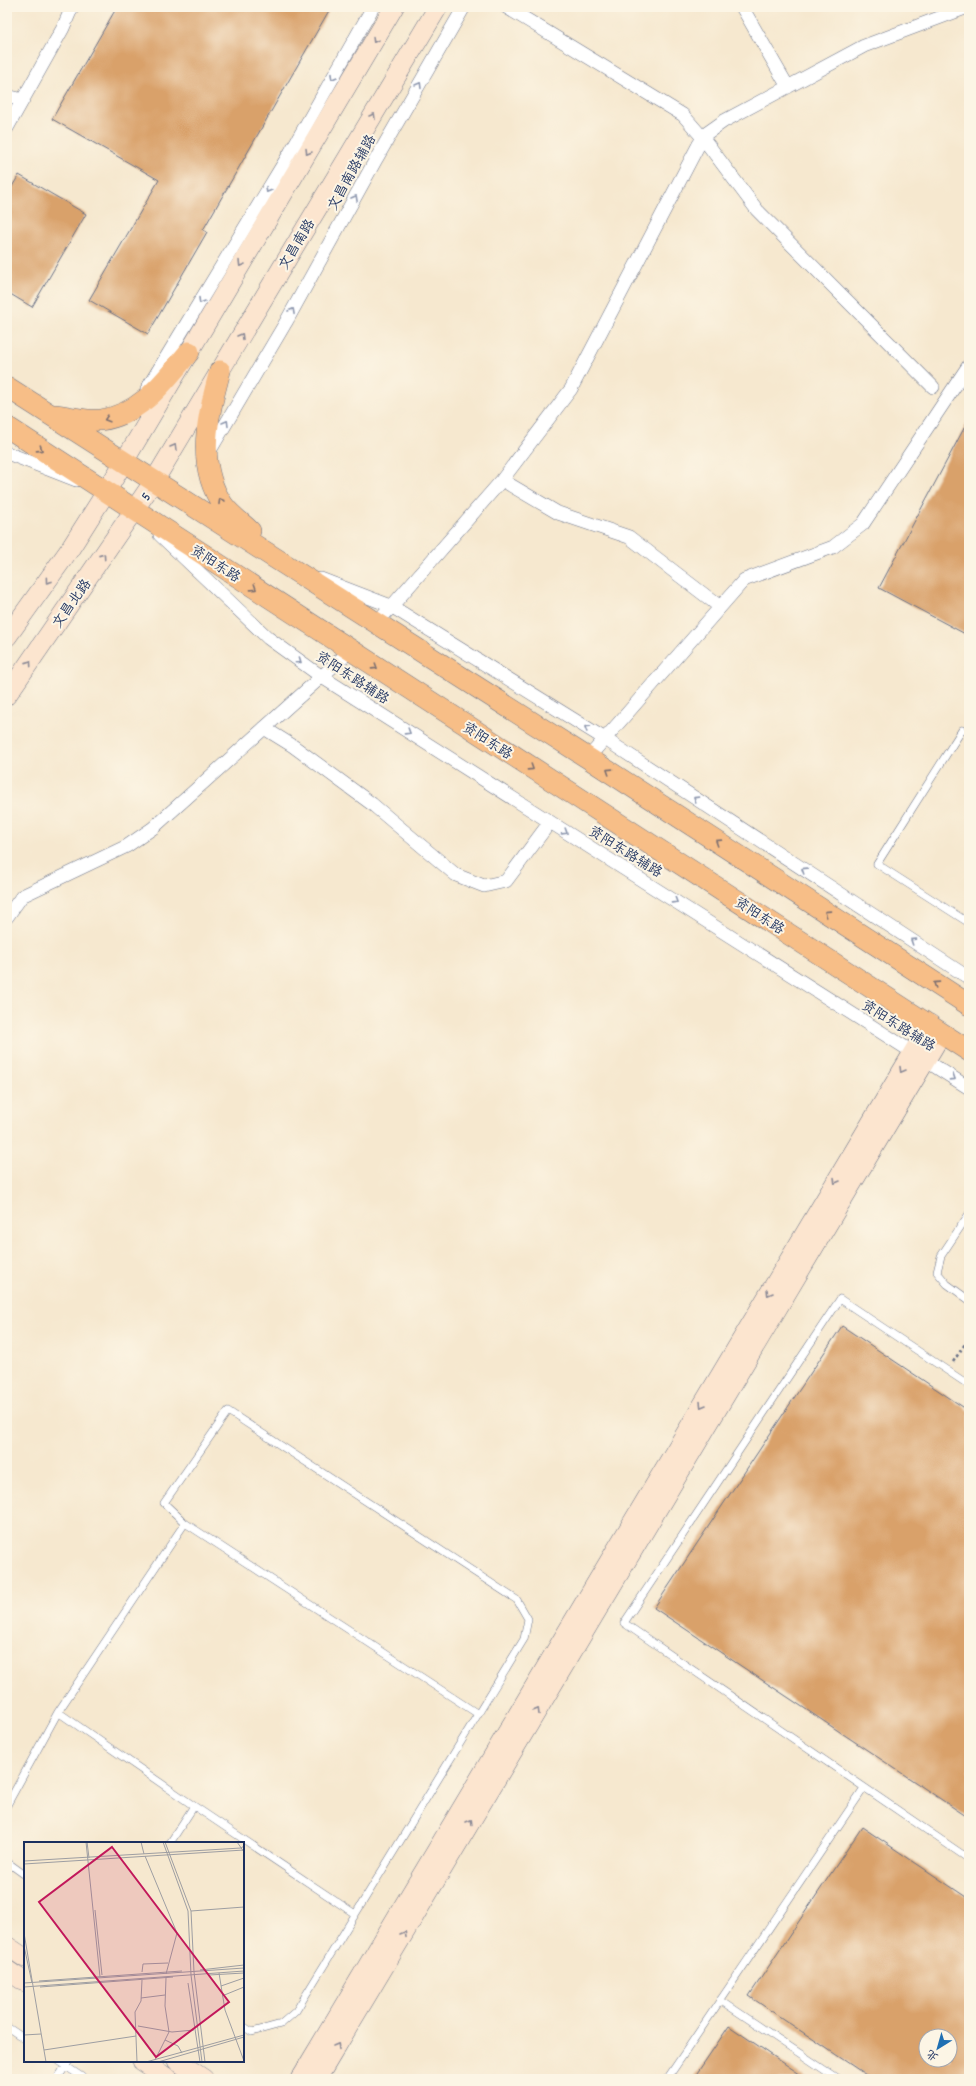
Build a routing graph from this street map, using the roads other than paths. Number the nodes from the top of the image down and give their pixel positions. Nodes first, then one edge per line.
1 (72, 7) edge
2 (374, 7) edge
3 (394, 7) edge
4 (438, 7) edge
5 (464, 7) edge
6 (506, 7) edge
7 (742, 7) edge
8 (968, 7) edge
9 (788, 87) junction
10 (7, 96) edge
11 (23, 100) junction
12 (7, 128) edge
13 (704, 138) junction
14 (189, 352) junction
15 (969, 365) edge
16 (220, 371) junction
17 (7, 378) edge
18 (7, 387) edge
19 (934, 388) dead end
20 (137, 406) junction
21 (49, 414) junction
22 (7, 428) edge
23 (7, 453) edge
24 (206, 457) junction
25 (123, 461) junction
26 (502, 480) junction
27 (154, 481) junction
28 (106, 492) junction
29 (135, 511) junction
30 (288, 567) junction
31 (391, 606) junction
32 (719, 606) junction
33 (377, 623) junction
34 (7, 638) edge
35 (350, 651) junction
36 (322, 677) junction
37 (7, 695) edge
38 (264, 728) junction
39 (962, 730) dead end
40 (605, 739) junction
41 (588, 758) junction
42 (550, 822) junction
43 (7, 917) edge
44 (969, 923) edge
45 (969, 978) edge
46 (969, 1005) edge
47 (936, 1028) junction
48 (969, 1050) edge
49 (919, 1056) junction
50 (969, 1088) edge
51 (969, 1214) edge
52 (969, 1300) edge
53 (969, 1386) edge
54 (184, 1524) junction
55 (58, 1712) junction
56 (478, 1714) junction
57 (864, 1788) junction
58 (7, 1805) edge
59 (194, 1806) junction
60 (171, 1842) edge
61 (969, 1859) edge
62 (7, 1862) edge
63 (24, 1874) edge
64 (355, 1914) junction
65 (7, 1946) edge
66 (24, 1957) edge
67 (7, 1970) edge
68 (24, 1981) edge
69 (720, 2000) junction
70 (244, 2027) edge
71 (7, 2028) edge
72 (24, 2038) edge
73 (144, 2062) edge
74 (178, 2062) edge
75 (67, 2064) edge
76 (58, 2079) edge
77 (85, 2079) edge
78 (169, 2079) edge
79 (204, 2079) edge
80 (300, 2079) edge
81 (317, 2079) edge
82 (668, 2079) edge
83 (838, 2079) edge

1 - 11 street
2 -> 20 street
3 -> 14 street
16 -> 4 street, 文昌南路
24 -> 5 street, 文昌南路辅路
6 - 13 street
7 - 9 street
8 - 9 street
9 - 13 street
10 - 11 street
11 - 12 street
13 - 19 street
13 - 26 street
14 - 20 main road
14 - 25 street
15 - 32 street
16 - 24 main road
27 -> 16 street, 文昌南路
17 - 21 street
18 - 21 main road
20 -> 21 main road
21 - 25 main road
22 -> 28 main road, 资阳东路
23 - 28 street
30 -> 24 main road
25 - 27 main road
25 - 28 street
26 - 31 street
26 - 32 street
27 - 29 street, 5
27 - 30 main road
28 - 29 main road, 资阳东路
28 -> 34 street
29 -> 35 main road, 资阳东路
29 -> 36 street, 资阳东路辅路
37 -> 29 street, 文昌北路
30 - 31 street
30 - 33 main road
31 - 33 street
40 -> 31 street
32 - 40 street
33 - 41 main road
35 - 36 street
35 -> 47 main road, 资阳东路
36 - 38 street
36 -> 42 street, 资阳东路辅路
38 - 42 street
38 - 43 street
39 - 44 lane
40 - 41 street
45 -> 40 street
46 -> 41 main road
42 -> 49 street, 资阳东路辅路
47 - 48 main road, 资阳东路
47 - 49 street
49 -> 50 street, 资阳东路辅路
49 -> 80 street
81 -> 49 street
51 - 52 lane
53 - 57 lane
54 - 55 lane
54 - 56 lane
54 - 56 lane
55 - 58 lane
55 - 59 lane
56 - 64 lane
57 - 61 lane
57 - 69 lane
59 - 60 lane
59 - 64 lane
62 - 63 lane
64 - 70 lane
65 - 66 street
67 - 68 street
69 - 82 lane
69 - 83 lane
71 - 72 lane
73 - 78 street
74 - 79 street
75 - 76 lane
75 - 77 lane

